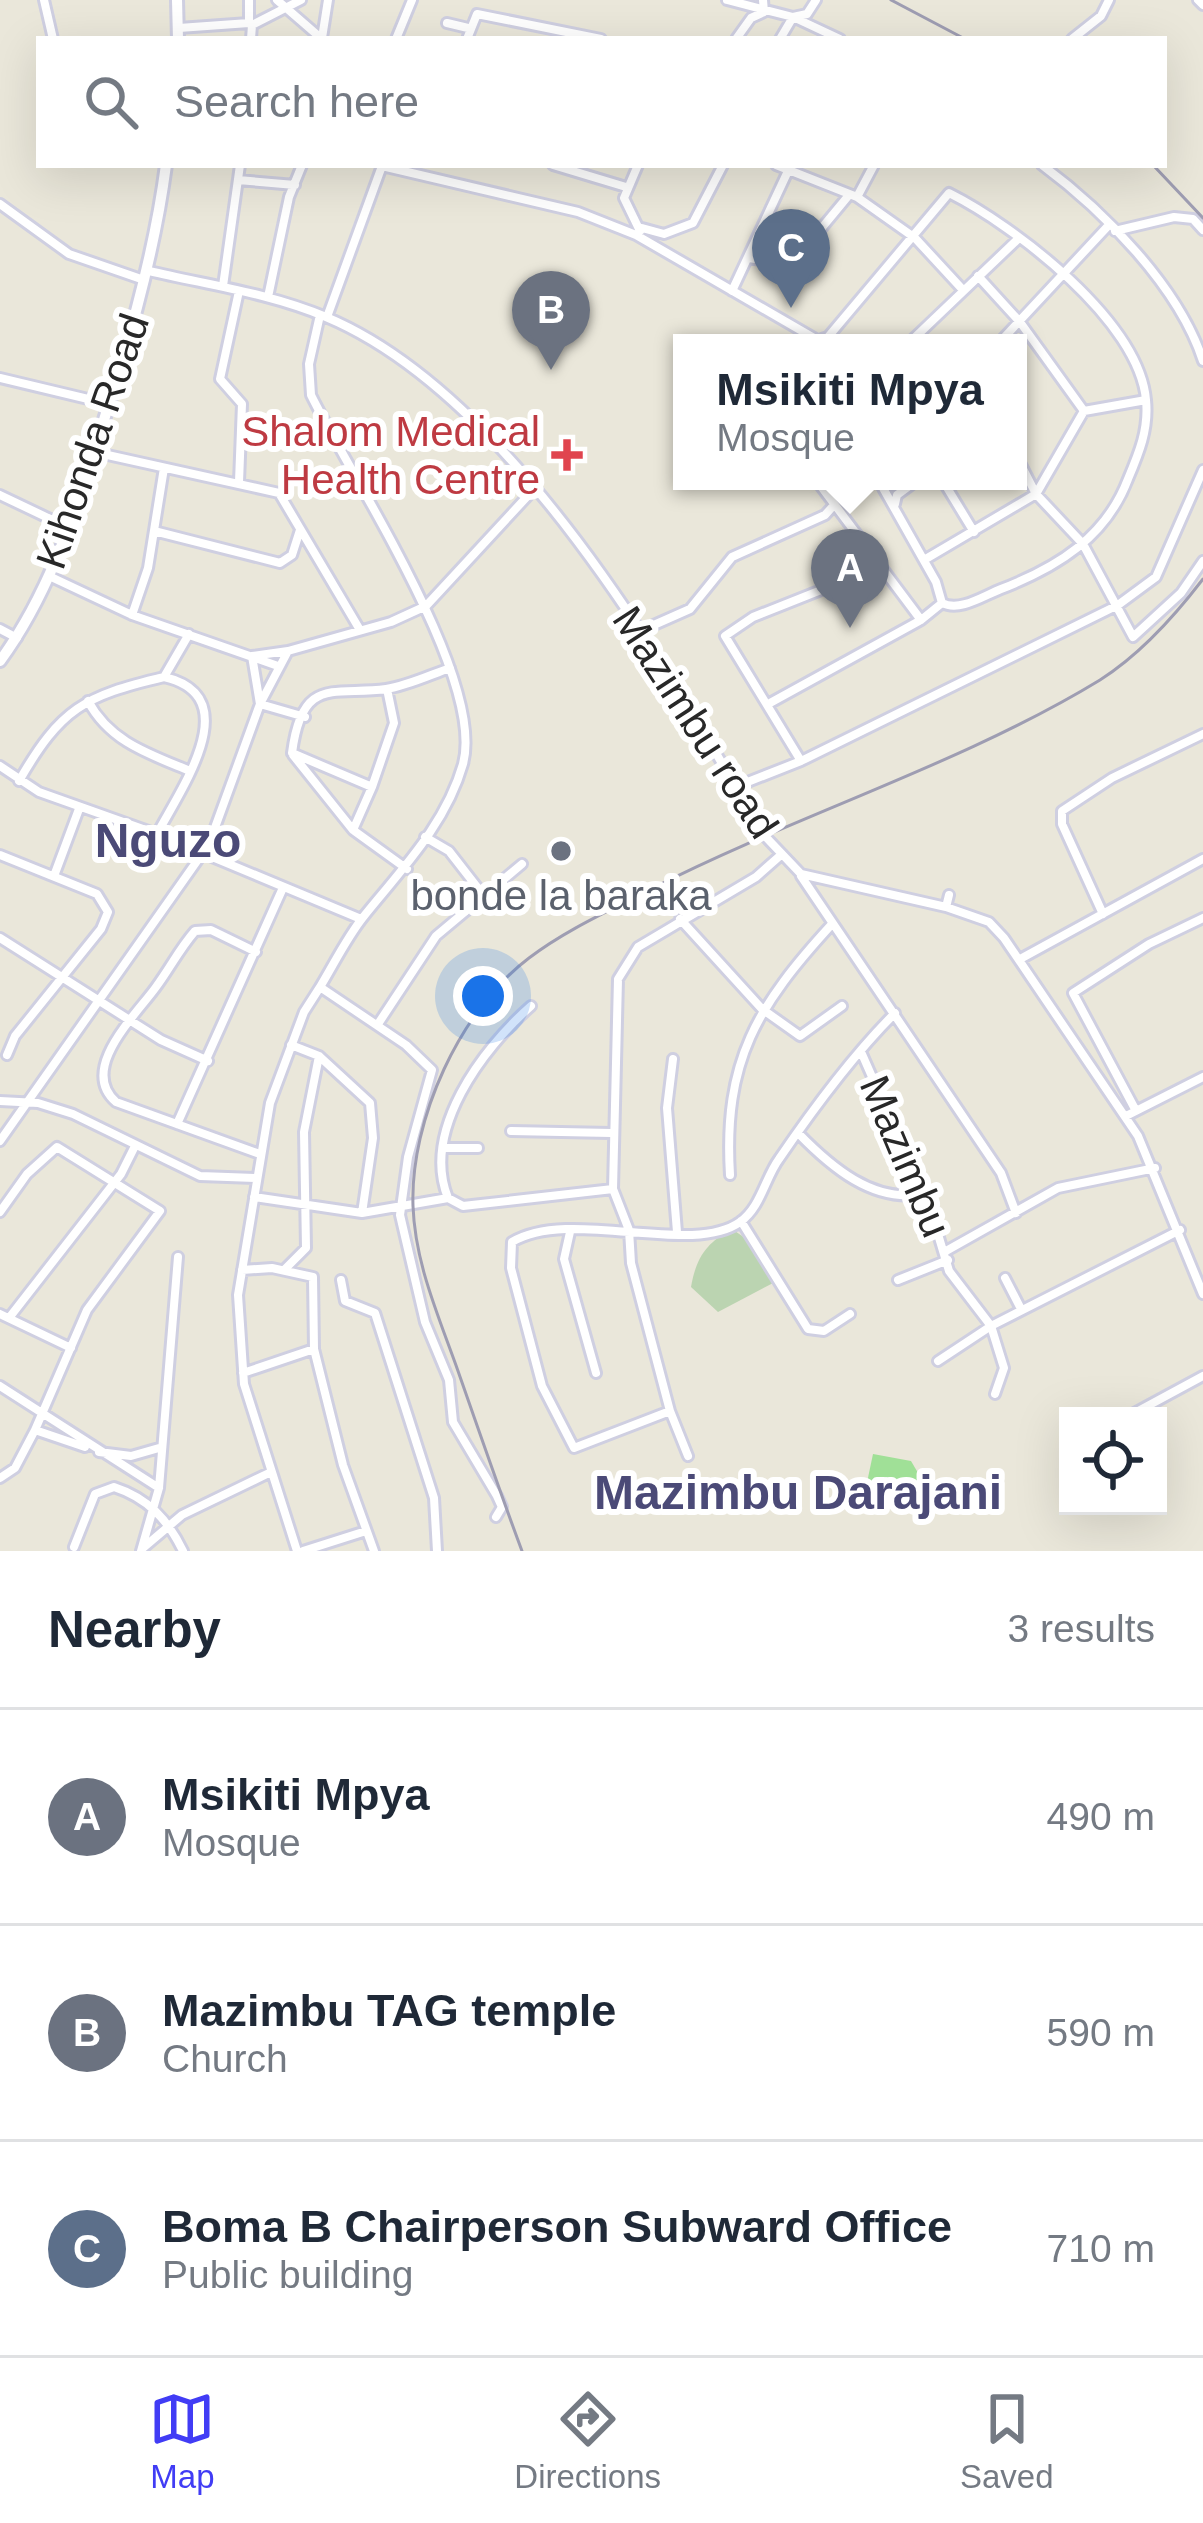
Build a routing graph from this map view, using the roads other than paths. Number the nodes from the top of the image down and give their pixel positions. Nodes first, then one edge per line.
1 (44, 0) edge
2 (177, 0) edge
3 (250, 0) edge
4 (301, 0) edge
5 (328, 0) edge
6 (412, 0) edge
7 (727, 0) edge
8 (764, 0) edge
9 (816, 0) edge
10 (1109, 0) edge
11 (282, 2) edge
12 (764, 12) junction
13 (793, 17) junction
14 (447, 23) dead end
15 (250, 24) junction
16 (179, 33) edge
17 (468, 33) edge
18 (52, 36) edge
19 (251, 36) edge
20 (319, 36) edge
21 (322, 36) edge
22 (397, 36) edge
23 (586, 36) edge
24 (738, 36) edge
25 (782, 36) edge
26 (834, 36) edge
27 (1076, 36) edge
28 (165, 168) edge
29 (240, 168) edge
30 (301, 168) edge
31 (381, 168) edge
32 (391, 168) edge
33 (637, 168) edge
34 (721, 168) edge
35 (782, 168) edge
36 (872, 168) edge
37 (1045, 168) edge
38 (584, 169) edge
39 (788, 171) junction
40 (238, 180) junction
41 (295, 185) junction
42 (627, 188) junction
43 (853, 196) junction
44 (0, 204) edge
45 (1110, 229) junction
46 (1203, 230) edge
47 (639, 231) junction
48 (664, 234) junction
49 (915, 238) junction
50 (1018, 238) junction
51 (652, 243) junction
52 (666, 250) junction
53 (749, 258) junction
54 (147, 276) junction
55 (978, 276) junction
56 (1066, 276) junction
57 (223, 286) junction
58 (963, 290) junction
59 (239, 291) junction
60 (732, 291) junction
61 (268, 298) junction
62 (324, 316) junction
63 (1020, 322) junction
64 (802, 334) edge
65 (836, 334) edge
66 (918, 334) edge
67 (1008, 334) edge
68 (1203, 361) edge
69 (0, 377) edge
70 (1146, 400) junction
71 (111, 404) junction
72 (1084, 411) junction
73 (94, 452) junction
74 (164, 468) junction
75 (1203, 470) edge
76 (1027, 477) edge
77 (239, 482) junction
78 (535, 488) junction
79 (824, 490) edge
80 (885, 490) edge
81 (904, 490) edge
82 (948, 490) edge
83 (1036, 494) junction
84 (0, 495) edge
85 (834, 505) junction
86 (896, 506) junction
87 (72, 529) junction
88 (300, 530) junction
89 (154, 531) junction
90 (974, 532) junction
91 (1083, 544) junction
92 (924, 560) junction
93 (1203, 561) edge
94 (879, 567) junction
95 (49, 576) junction
96 (942, 603) junction
97 (1118, 605) junction
98 (426, 606) junction
99 (132, 614) junction
100 (921, 620) junction
101 (0, 629) edge
102 (360, 630) junction
103 (638, 632) junction
104 (189, 634) junction
105 (16, 638) junction
106 (288, 651) junction
107 (252, 656) junction
108 (0, 661) edge
109 (278, 666) junction
110 (450, 668) junction
111 (164, 677) junction
112 (387, 689) junction
113 (88, 701) junction
114 (770, 703) junction
115 (260, 704) junction
116 (305, 717) junction
117 (1203, 734) edge
118 (292, 753) junction
119 (801, 761) junction
120 (0, 766) edge
121 (190, 771) junction
122 (19, 781) junction
123 (372, 787) junction
124 (735, 787) junction
125 (79, 808) junction
126 (352, 830) junction
127 (157, 834) junction
128 (425, 837) junction
129 (202, 853) junction
130 (782, 854) junction
131 (0, 855) edge
132 (1203, 859) edge
133 (522, 864) dead end
134 (407, 868) junction
135 (801, 874) junction
136 (54, 876) junction
137 (283, 890) junction
138 (949, 895) dead end
139 (484, 896) junction
140 (946, 907) junction
141 (1102, 914) junction
142 (1203, 918) edge
143 (680, 919) junction
144 (361, 920) junction
145 (832, 925) junction
146 (0, 938) edge
147 (256, 952) junction
148 (1022, 958) junction
149 (62, 975) junction
150 (320, 987) junction
151 (102, 1001) junction
152 (531, 1006) dead end
153 (842, 1006) dead end
154 (762, 1009) junction
155 (896, 1013) junction
156 (131, 1019) junction
157 (378, 1024) junction
158 (291, 1045) junction
159 (862, 1053) junction
160 (7, 1055) dead end
161 (319, 1056) junction
162 (673, 1059) dead end
163 (208, 1061) junction
164 (1203, 1078) edge
165 (2, 1102) edge
166 (26, 1104) junction
167 (1135, 1108) junction
168 (1126, 1116) junction
169 (16, 1119) junction
170 (178, 1124) junction
171 (512, 1132) dead end
172 (611, 1133) junction
173 (798, 1133) junction
174 (0, 1141) edge
175 (135, 1146) junction
176 (443, 1148) junction
177 (478, 1148) dead end
178 (257, 1153) junction
179 (1155, 1168) junction
180 (730, 1174) dead end
181 (255, 1178) junction
182 (114, 1181) junction
183 (613, 1189) junction
184 (922, 1194) junction
185 (254, 1197) junction
186 (448, 1198) junction
187 (302, 1203) junction
188 (399, 1208) junction
189 (0, 1212) edge
190 (362, 1213) junction
191 (1016, 1213) junction
192 (741, 1221) junction
193 (629, 1231) junction
194 (1180, 1231) junction
195 (570, 1232) junction
196 (677, 1232) junction
197 (947, 1256) junction
198 (178, 1257) dead end
199 (242, 1270) junction
200 (284, 1270) junction
201 (1005, 1278) dead end
202 (341, 1280) dead end
203 (898, 1280) dead end
204 (1203, 1294) edge
205 (1021, 1309) junction
206 (850, 1314) dead end
207 (4, 1316) edge
208 (991, 1326) junction
209 (71, 1348) junction
210 (314, 1349) junction
211 (938, 1361) dead end
212 (243, 1373) junction
213 (596, 1373) dead end
214 (1203, 1376) edge
215 (0, 1386) edge
216 (995, 1394) dead end
217 (1146, 1407) edge
218 (44, 1409) junction
219 (670, 1411) junction
220 (35, 1430) junction
221 (159, 1448) junction
222 (95, 1451) junction
223 (688, 1456) dead end
224 (269, 1473) junction
225 (0, 1478) edge
226 (159, 1488) junction
227 (154, 1509) junction
228 (496, 1517) dead end
229 (170, 1524) junction
230 (366, 1531) junction
231 (74, 1547) dead end
232 (142, 1550) edge
233 (182, 1551) edge
234 (300, 1551) edge
235 (374, 1551) edge
236 (437, 1551) edge

1 - 18 street
2 - 16 street
3 - 15 street
4 - 11 street
5 - 21 street
6 - 22 street
7 - 12 street
8 - 12 street
9 - 13 street
10 - 27 street
11 - 15 street
11 - 20 street
12 - 13 street
12 - 24 street
13 - 25 street
13 - 26 street
14 - 17 street
15 - 16 street
15 - 19 street
17 - 23 street
28 - 54 street, Kihonda Road
29 - 40 street
30 - 41 street
31 - 62 street
32 - 47 street
33 - 42 street
34 - 48 street
35 - 39 street
36 - 43 street
37 - 45 street
38 - 42 street
39 - 43 street
39 - 53 street
40 - 41 street
40 - 57 street
41 - 61 street
42 - 47 street
43 - 49 street
43 - 53 street
44 - 54 street, Mazimbu road
45 - 46 street
45 - 56 street
45 - 68 street
47 - 48 street
47 - 51 street
48 - 51 street
48 - 52 street
49 - 50 street
49 - 58 street
49 - 65 street
50 - 55 street
50 - 56 street
51 - 52 street
52 - 60 street
53 - 60 street
54 - 57 street, Mazimbu road
54 - 71 street, Kihonda Road
55 - 58 street
55 - 63 street
56 - 63 street
56 - 70 street
57 - 59 street, Mazimbu road
58 - 66 street
59 - 61 street, Mazimbu road
59 - 77 street
60 - 64 street
61 - 62 street, Mazimbu road
62 - 78 street, Mazimbu road
62 - 98 street
63 - 67 street
63 - 72 street
69 - 71 street
70 - 72 street
70 - 91 street
71 - 73 street, Kihonda Road
72 - 83 street
73 - 74 street
73 - 87 street, Kihonda Road
74 - 77 street
74 - 89 street
75 - 97 street
76 - 83 street
77 - 88 street
78 - 98 street
78 - 103 street, Mazimbu road
79 - 85 street
80 - 86 street
81 - 86 street
82 - 90 street
83 - 90 street
83 - 91 street
84 - 87 street
85 - 94 street
85 - 103 street
86 - 92 street
87 - 95 street, Kihonda Road
88 - 89 street
88 - 102 street
89 - 99 street
90 - 92 street
91 - 96 street
91 - 97 street
92 - 96 street
93 - 97 street
94 - 100 street
94 - 114 street
95 - 99 street
95 - 105 street, Kihonda Road
96 - 100 street
97 - 119 street
98 - 102 street
98 - 110 street
99 - 104 street
100 - 114 street
101 - 105 street
102 - 106 street
103 - 124 street, Mazimbu road
104 - 107 street
104 - 111 street
105 - 108 street, Kihonda Road
106 - 107 street
106 - 109 street
107 - 109 street
107 - 115 street
109 - 115 street
110 - 112 street
110 - 128 street
111 - 113 street
111 - 121 street
112 - 116 street
112 - 123 street
113 - 121 street
113 - 122 street
114 - 119 street
115 - 116 street
115 - 129 street
116 - 118 street
117 - 141 street
118 - 123 street
118 - 126 street
119 - 124 street
120 - 122 street
121 - 127 street
122 - 125 street
123 - 126 street
124 - 130 street, Mazimbu road
125 - 127 street
125 - 136 street
126 - 134 street
127 - 129 street
128 - 134 street
128 - 139 street
129 - 137 street
129 - 151 street
130 - 135 street, Mazimbu road
130 - 143 street
131 - 136 street
132 - 141 street
133 - 139 street
134 - 144 street
135 - 140 street, Mazimbu road
135 - 145 street
136 - 149 street
137 - 144 street
137 - 147 street
138 - 140 street
139 - 157 street
140 - 148 street, Mazimbu road
141 - 148 street
142 - 167 street
143 - 154 street
143 - 172 street
144 - 150 street
145 - 154 street
145 - 155 street
146 - 149 street
147 - 156 street
147 - 163 street
148 - 168 street, Mazimbu road
149 - 151 street
149 - 160 street
150 - 157 street
150 - 158 street
151 - 156 street
151 - 166 street
152 - 176 street
153 - 154 street
154 - 180 street
155 - 159 street
155 - 191 street
156 - 163 street
156 - 170 street
157 - 188 street
158 - 161 street
158 - 178 street
159 - 173 street
159 - 184 street, Mazimbu
161 - 187 street
161 - 190 street
162 - 196 street
163 - 170 street
164 - 167 street
165 - 166 street
165 - 169 street
166 - 169 street
166 - 175 street
167 - 168 street
168 - 179 street, Mazimbu road
169 - 174 street
170 - 178 street
171 - 172 street
172 - 183 street
173 - 184 street
173 - 192 street
175 - 181 street
175 - 182 street
176 - 177 street
176 - 186 street
178 - 181 street
179 - 191 street
179 - 194 street, Mazimbu road
181 - 185 street
182 - 189 street
182 - 207 street
182 - 209 street
183 - 186 street
183 - 193 street
184 - 197 street, Mazimbu
185 - 187 street
185 - 199 street
186 - 188 street
187 - 190 street
187 - 200 street
188 - 190 street
188 - 228 street
191 - 197 street
192 - 196 street
192 - 206 street
193 - 195 street
193 - 196 street
193 - 219 street
194 - 204 street, Mazimbu road
194 - 205 street
195 - 213 street
195 - 219 street
197 - 203 street
197 - 208 street, Mazimbu
198 - 221 street
199 - 200 street
199 - 212 street
200 - 210 street
201 - 205 street
202 - 236 street
205 - 208 street
207 - 209 street
208 - 211 street
208 - 216 street
209 - 218 street
210 - 212 street
210 - 230 street
212 - 224 street
214 - 217 street
215 - 218 street
218 - 220 street
218 - 222 street
219 - 223 street
220 - 222 street
220 - 225 street
221 - 222 street
221 - 226 street
222 - 226 street
224 - 229 street
224 - 234 street
226 - 227 street
227 - 229 street
227 - 231 street
227 - 232 street
229 - 232 street
229 - 233 street
230 - 234 street
230 - 235 street

